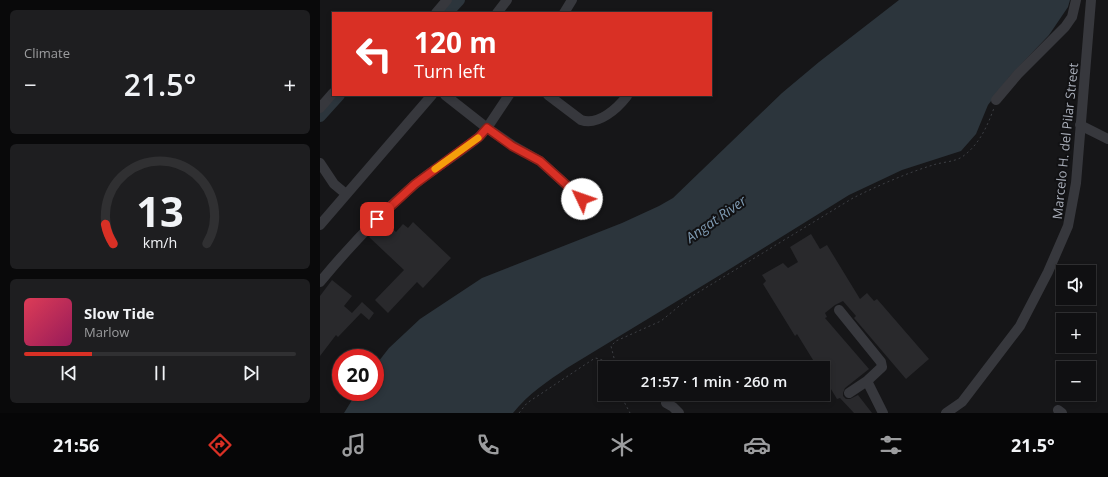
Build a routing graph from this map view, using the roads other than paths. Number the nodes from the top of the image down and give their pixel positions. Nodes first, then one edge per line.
1 (447, 0) edge
2 (507, 0) edge
3 (572, 0) edge
4 (1076, 0) edge
5 (1091, 0) edge
6 (437, 12) edge
7 (498, 12) edge
8 (565, 12) edge
9 (332, 94) edge
10 (431, 96) edge
11 (446, 96) edge
12 (508, 96) edge
13 (549, 96) edge
14 (627, 96) dead end
15 (996, 100) road end
16 (320, 108) edge
17 (1080, 125) junction
18 (487, 128) junction
19 (1108, 139) edge
20 (320, 163) edge
21 (346, 194) junction
22 (582, 199) dead end
23 (320, 224) edge
24 (320, 282) edge
25 (839, 310) dead end
26 (867, 381) junction
27 (849, 393) dead end
28 (666, 403) dead end
29 (679, 413) edge
30 (883, 413) edge
31 (946, 413) edge

1 - 6 street
2 - 7 street
3 - 8 street
4 - 15 street
5 - 17 street, Marcelo H. del Pilar Street
9 - 16 street
10 - 21 street
11 - 18 street
12 - 18 street
13 - 14 street
17 - 19 street
17 - 31 street, Marcelo H. del Pilar Street
18 - 22 street
18 - 24 street
20 - 21 street
21 - 23 street
25 - 26 street
26 - 27 street
26 - 30 street
28 - 29 street

